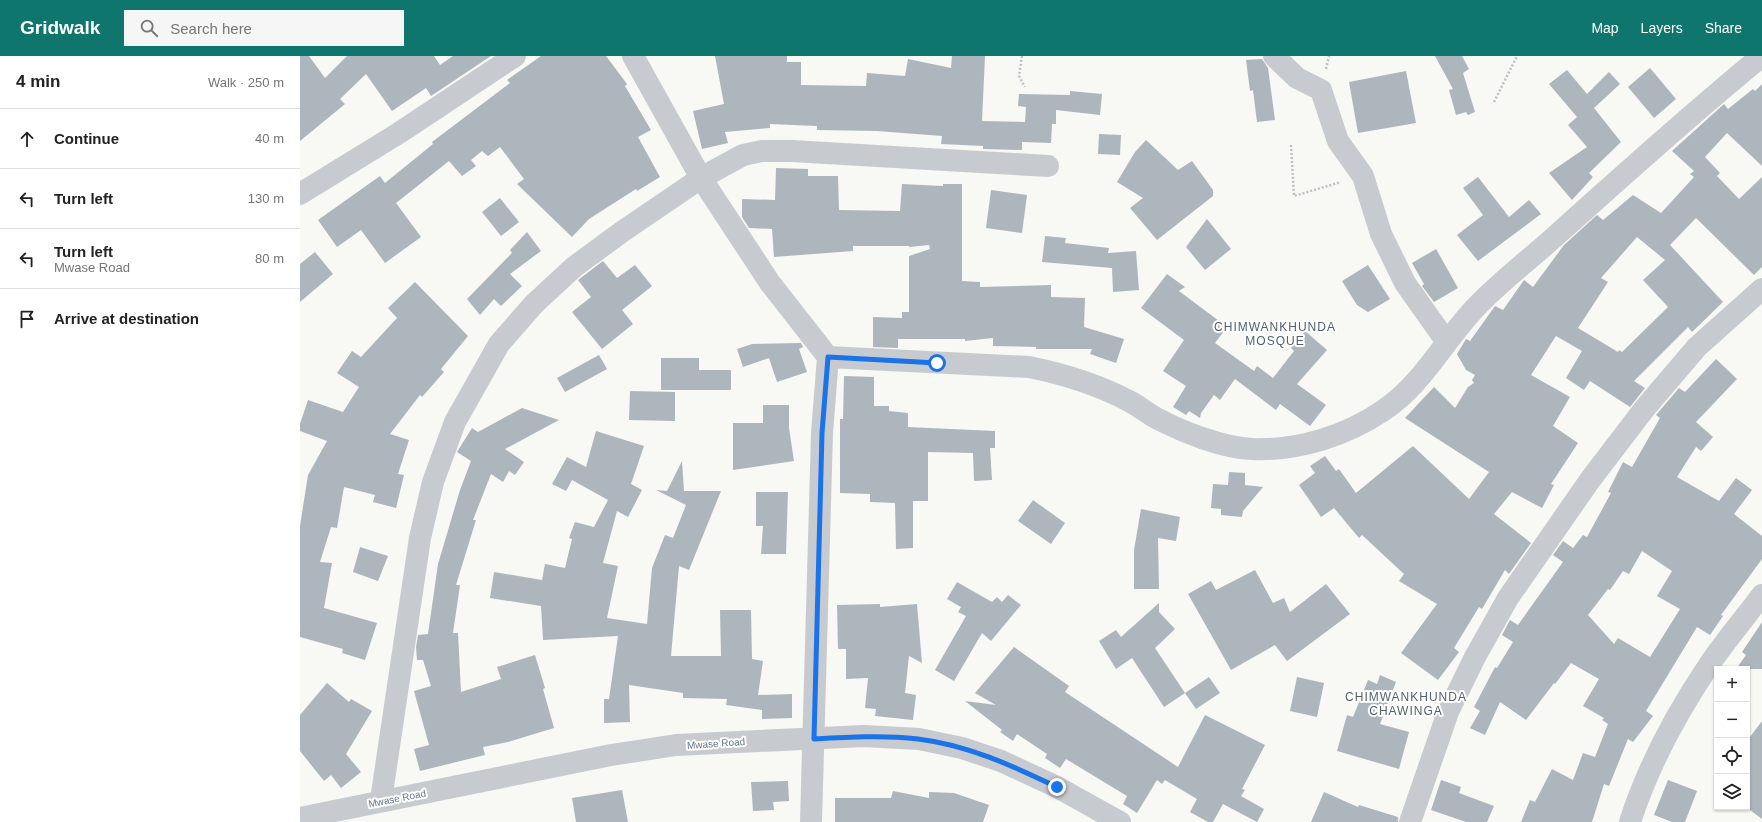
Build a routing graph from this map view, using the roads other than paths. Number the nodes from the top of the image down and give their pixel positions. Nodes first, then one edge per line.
1 (515, 56) edge
2 (633, 56) edge
3 (1274, 56) edge
4 (1762, 56) edge
5 (1048, 166) dead end
6 (701, 178) junction
7 (300, 194) edge
8 (1762, 289) edge
9 (1446, 341) junction
10 (828, 357) junction
11 (1762, 595) edge
12 (814, 739) junction
13 (381, 800) junction
14 (300, 818) edge
15 (811, 822) edge
16 (1120, 822) edge
17 (1410, 822) edge
18 (1630, 822) edge

1 - 7 street
2 - 6 street
3 - 9 street
4 - 9 street
5 - 6 street
6 - 10 street
6 - 13 street
8 - 17 street
9 - 10 street
10 - 12 street
11 - 18 street
12 - 13 street, Mwase Road
12 - 15 street
12 - 16 street, Mwase Road
13 - 14 street, Mwase Road

